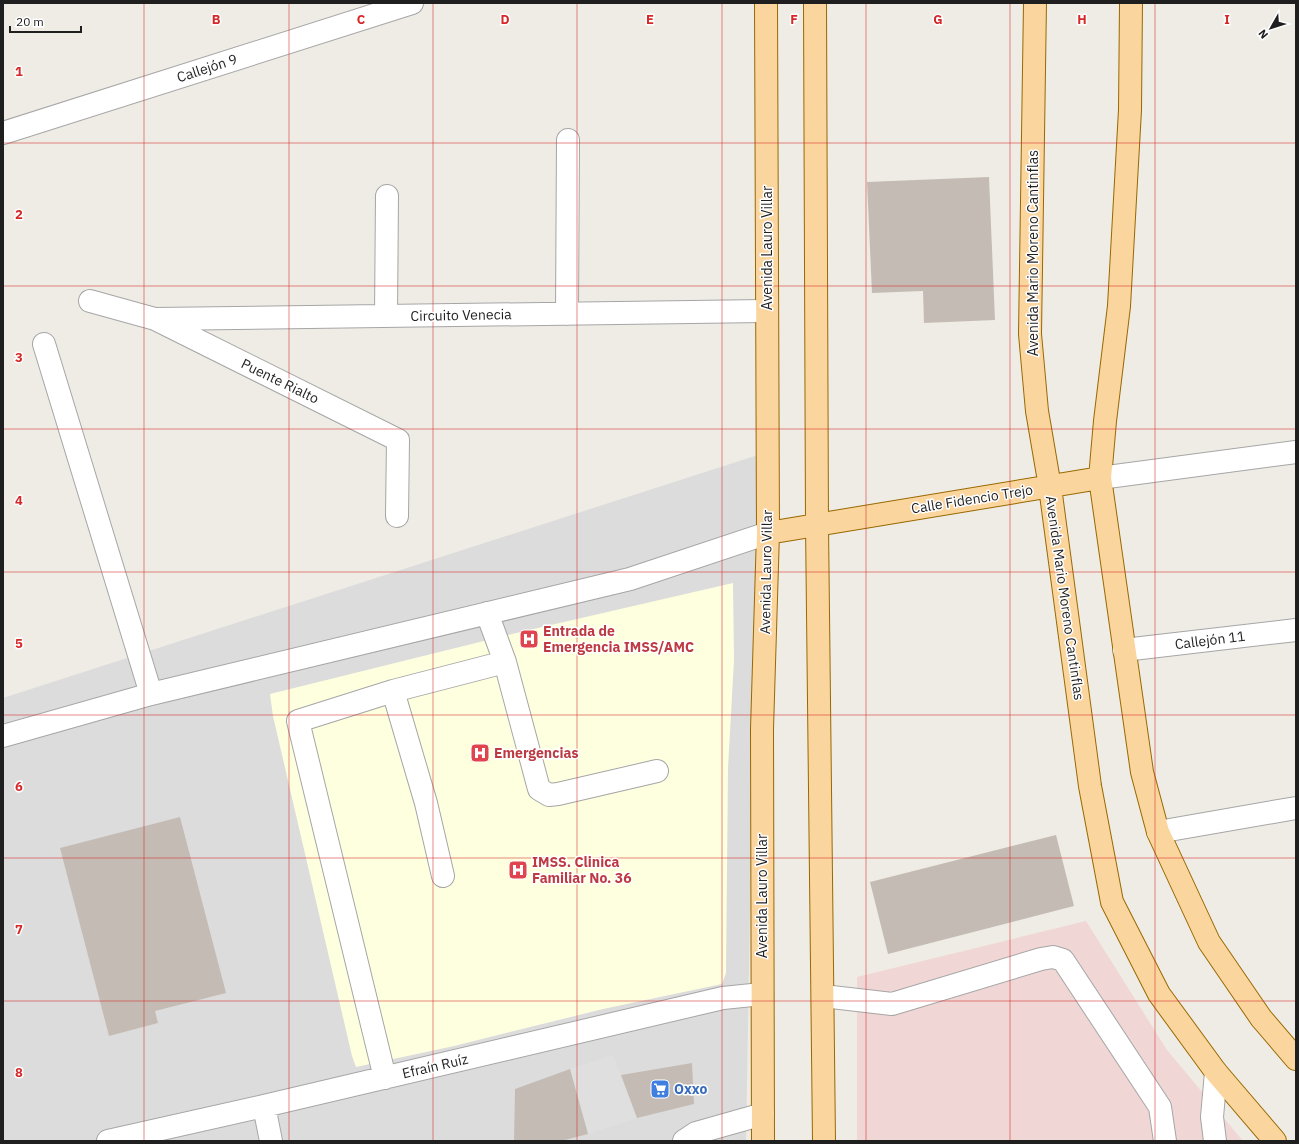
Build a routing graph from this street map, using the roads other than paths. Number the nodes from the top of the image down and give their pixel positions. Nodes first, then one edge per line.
1 (412, 3) edge
2 (766, 3) edge
3 (815, 3) edge
4 (1036, 3) edge
5 (1130, 3) edge
6 (3, 133) edge
7 (568, 140) dead end
8 (387, 196) dead end
9 (90, 301) dead end
10 (767, 311) junction
11 (567, 314) junction
12 (386, 316) junction
13 (155, 320) junction
14 (44, 344) dead end
15 (1296, 452) edge
16 (1100, 478) junction
17 (1050, 487) junction
18 (397, 516) dead end
19 (817, 525) junction
20 (768, 533) junction
21 (487, 613) junction
22 (1296, 630) edge
23 (1124, 650) junction
24 (505, 662) junction
25 (393, 691) junction
26 (151, 694) junction
27 (3, 736) edge
28 (657, 771) dead end
29 (1296, 808) edge
30 (1158, 832) junction
31 (443, 876) dead end
32 (762, 994) junction
33 (823, 996) junction
34 (1296, 1059) edge
35 (1216, 1072) junction
36 (385, 1078) junction
37 (264, 1106) junction
38 (763, 1114) junction
39 (108, 1141) edge
40 (272, 1141) edge
41 (684, 1141) edge
42 (763, 1141) edge
43 (824, 1141) edge
44 (1165, 1141) edge
45 (1215, 1141) edge
46 (1275, 1141) edge

1 - 6 street, Callejón 9
2 - 10 main road, Avenida Lauro Villar
3 - 19 main road
4 - 17 main road, Avenida Mario Moreno Cantinflas
5 - 16 main road
7 - 11 street
8 - 12 street
9 - 13 street, Puente Rialto
10 - 11 street, Circuito Venecia
10 - 20 main road, Avenida Lauro Villar
11 - 12 street, Circuito Venecia
12 - 13 street, Circuito Venecia
13 - 18 street, Puente Rialto
14 - 26 street
15 - 16 street, Calle Fidencio Trejo
16 - 17 main road, Calle Fidencio Trejo
16 - 23 main road
17 - 19 main road, Calle Fidencio Trejo
17 - 35 main road, Avenida Mario Moreno Cantinflas
19 - 20 main road, Calle Fidencio Trejo
19 - 33 main road
20 - 21 street
20 - 32 main road, Avenida Lauro Villar
21 - 24 street
21 - 26 street
22 - 23 street, Callejón 11
23 - 30 main road
24 - 25 street
24 - 28 street
25 - 31 street
25 - 36 street
26 - 27 street
29 - 30 street
30 - 34 main road
32 - 36 street, Efraín Ruíz
32 - 38 main road, Avenida Lauro Villar
33 - 43 main road
33 - 44 street
35 - 45 street
35 - 46 main road, Avenida Mario Moreno Cantinflas
36 - 37 street, Efraín Ruíz
37 - 39 street, Efraín Ruíz
37 - 40 street
38 - 41 street
38 - 42 main road, Avenida Lauro Villar

